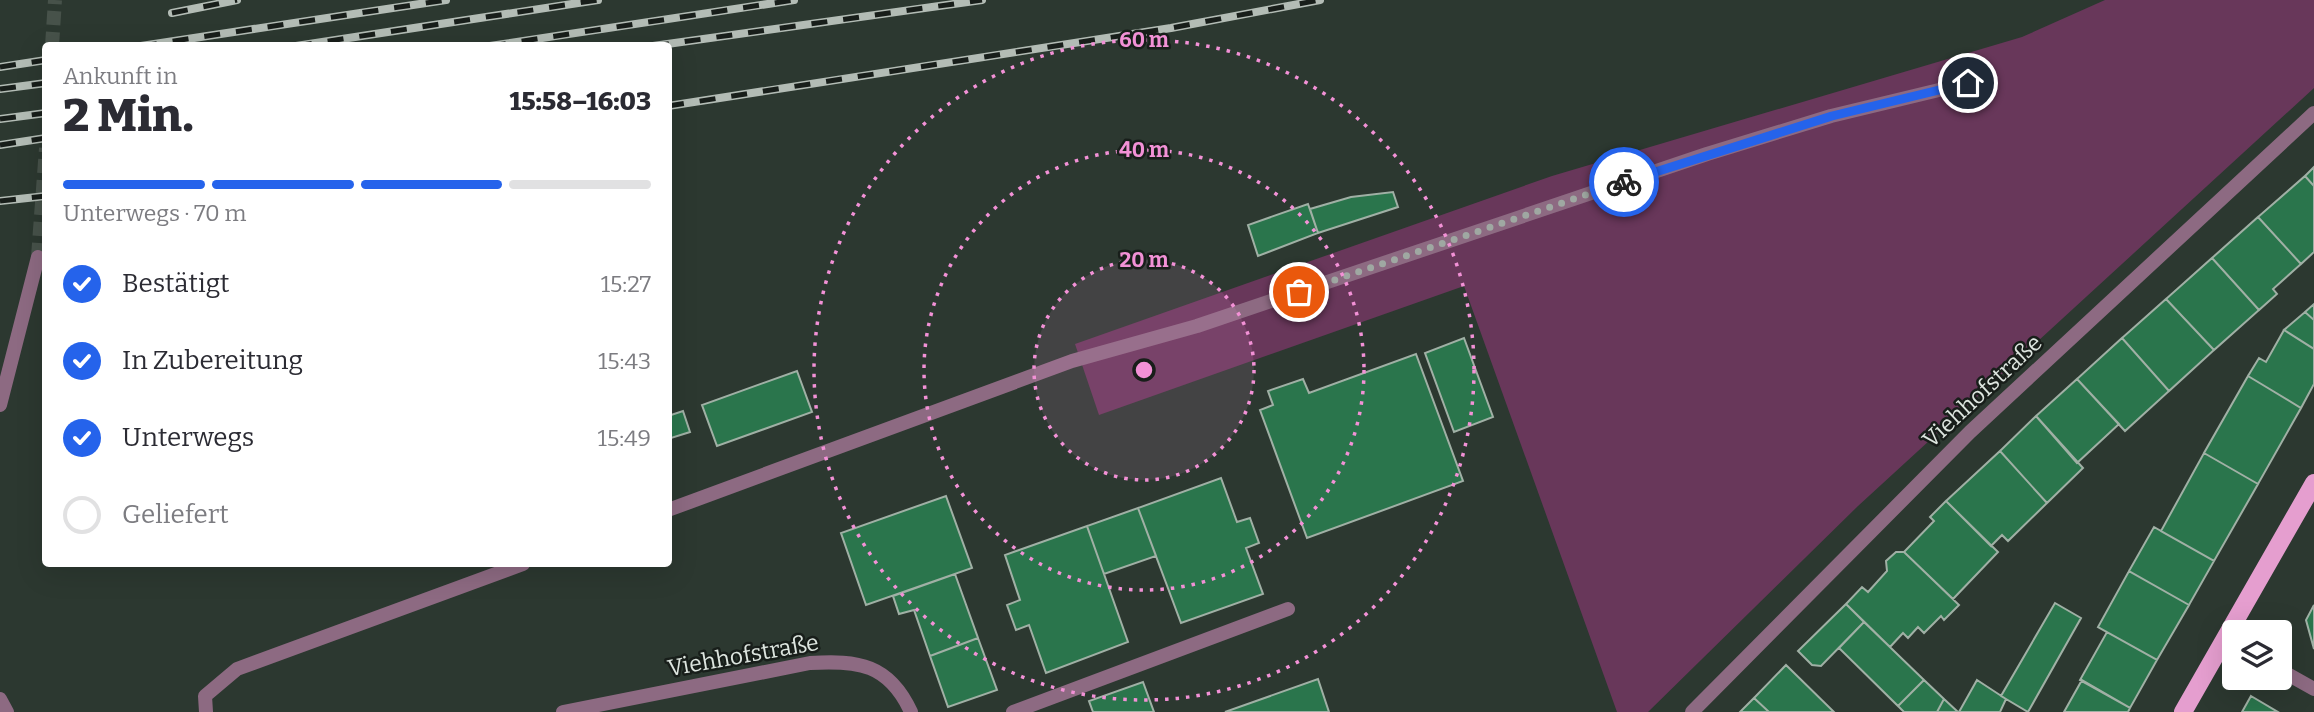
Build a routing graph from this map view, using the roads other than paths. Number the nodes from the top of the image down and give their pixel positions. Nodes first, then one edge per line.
1 (1968, 83) dead end
2 (2314, 113) edge
3 (38, 257) tunnel mouth
4 (0, 405) edge
5 (2314, 483) edge
6 (672, 509) edge
7 (515, 567) edge
8 (1288, 609) dead end
9 (2242, 620) edge
10 (2222, 655) edge
11 (2292, 677) edge
12 (2314, 689) edge
13 (0, 699) edge
14 (6, 712) edge
15 (206, 712) edge
16 (563, 712) edge
17 (911, 712) edge
18 (1013, 712) edge
19 (1692, 712) edge
20 (2183, 712) edge

1 - 6 street
2 - 19 street, Viehhofstraße
3 - 4 street
5 - 9 main road
7 - 15 street
8 - 18 street
10 - 20 main road
11 - 12 street
13 - 14 street
16 - 17 street, Viehhofstraße

